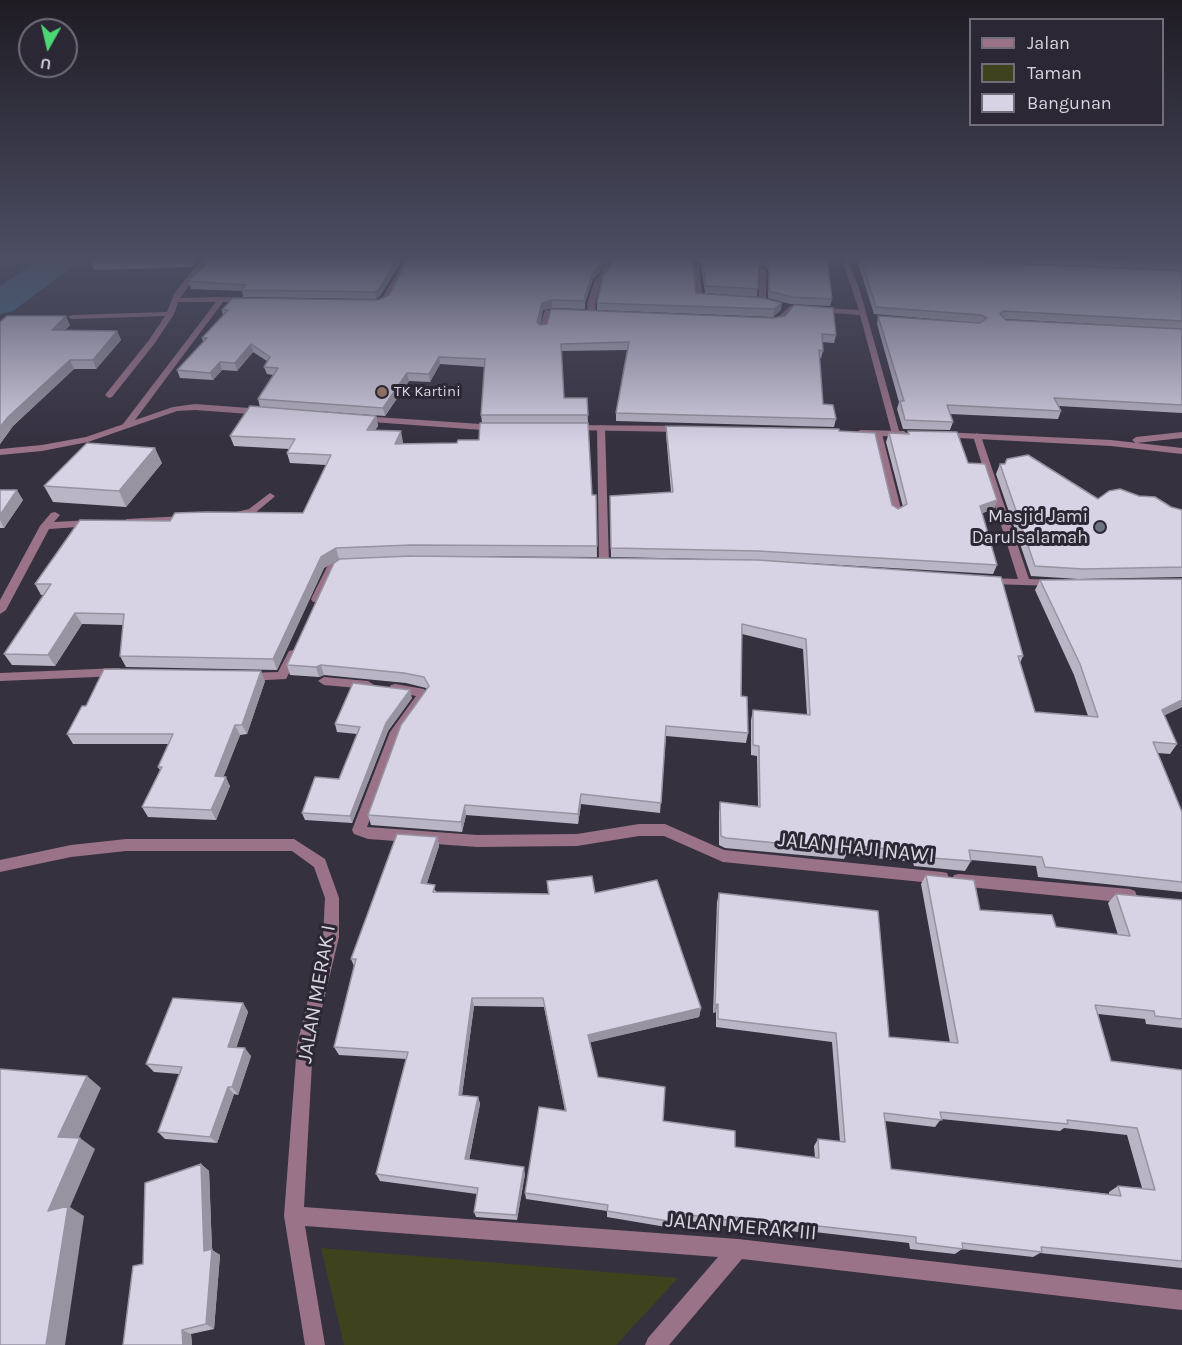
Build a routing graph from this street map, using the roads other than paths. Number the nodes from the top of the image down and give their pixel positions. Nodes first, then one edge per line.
1 (166, 320) edge
2 (206, 320) edge
3 (546, 320) edge
4 (779, 320) edge
5 (865, 320) edge
6 (761, 321) edge
7 (543, 328) edge
8 (109, 395) dead end
9 (269, 412) edge
10 (348, 418) edge
11 (126, 426) junction
12 (507, 428) edge
13 (566, 428) edge
14 (601, 428) junction
15 (691, 429) edge
16 (854, 433) edge
17 (878, 434) junction
18 (896, 434) junction
19 (919, 435) edge
20 (931, 435) edge
21 (1182, 435) edge
22 (977, 436) junction
23 (1111, 443) junction
24 (1182, 451) edge
25 (0, 452) edge
26 (270, 496) dead end
27 (897, 513) edge
28 (55, 515) dead end
29 (224, 517) edge
30 (200, 518) edge
31 (117, 522) edge
32 (105, 523) edge
33 (45, 526) junction
34 (592, 562) edge
35 (361, 563) edge
36 (978, 580) edge
37 (1025, 583) junction
38 (1067, 585) edge
39 (313, 608) edge
40 (0, 610) edge
41 (300, 638) edge
42 (132, 672) edge
43 (237, 676) edge
44 (0, 677) edge
45 (324, 681) edge
46 (0, 866) edge
47 (1147, 898) edge
48 (294, 1216) junction
49 (738, 1249) junction
50 (1182, 1300) edge
51 (315, 1345) edge
52 (654, 1345) edge

1 - 8 street
2 - 11 street
3 - 7 street
4 - 6 street
5 - 18 street
9 - 11 street
10 - 12 street
11 - 25 street
13 - 14 street
14 - 15 street
14 - 34 street
16 - 17 street
17 - 18 street
17 - 27 street
18 - 19 street
20 - 22 street
21 - 23 street
22 - 23 street
22 - 37 street
23 - 24 street
26 - 29 street
28 - 33 street
30 - 31 street
32 - 33 street
33 - 40 street
35 - 39 street
36 - 37 street
37 - 38 street
41 - 43 street
42 - 44 street
45 - 47 street, JALAN HAJI NAWI
46 - 48 street, JALAN MERAK I
48 - 49 street, JALAN MERAK III
48 - 51 street, JALAN MERAK I
49 - 50 street, JALAN MERAK III
49 - 52 street

